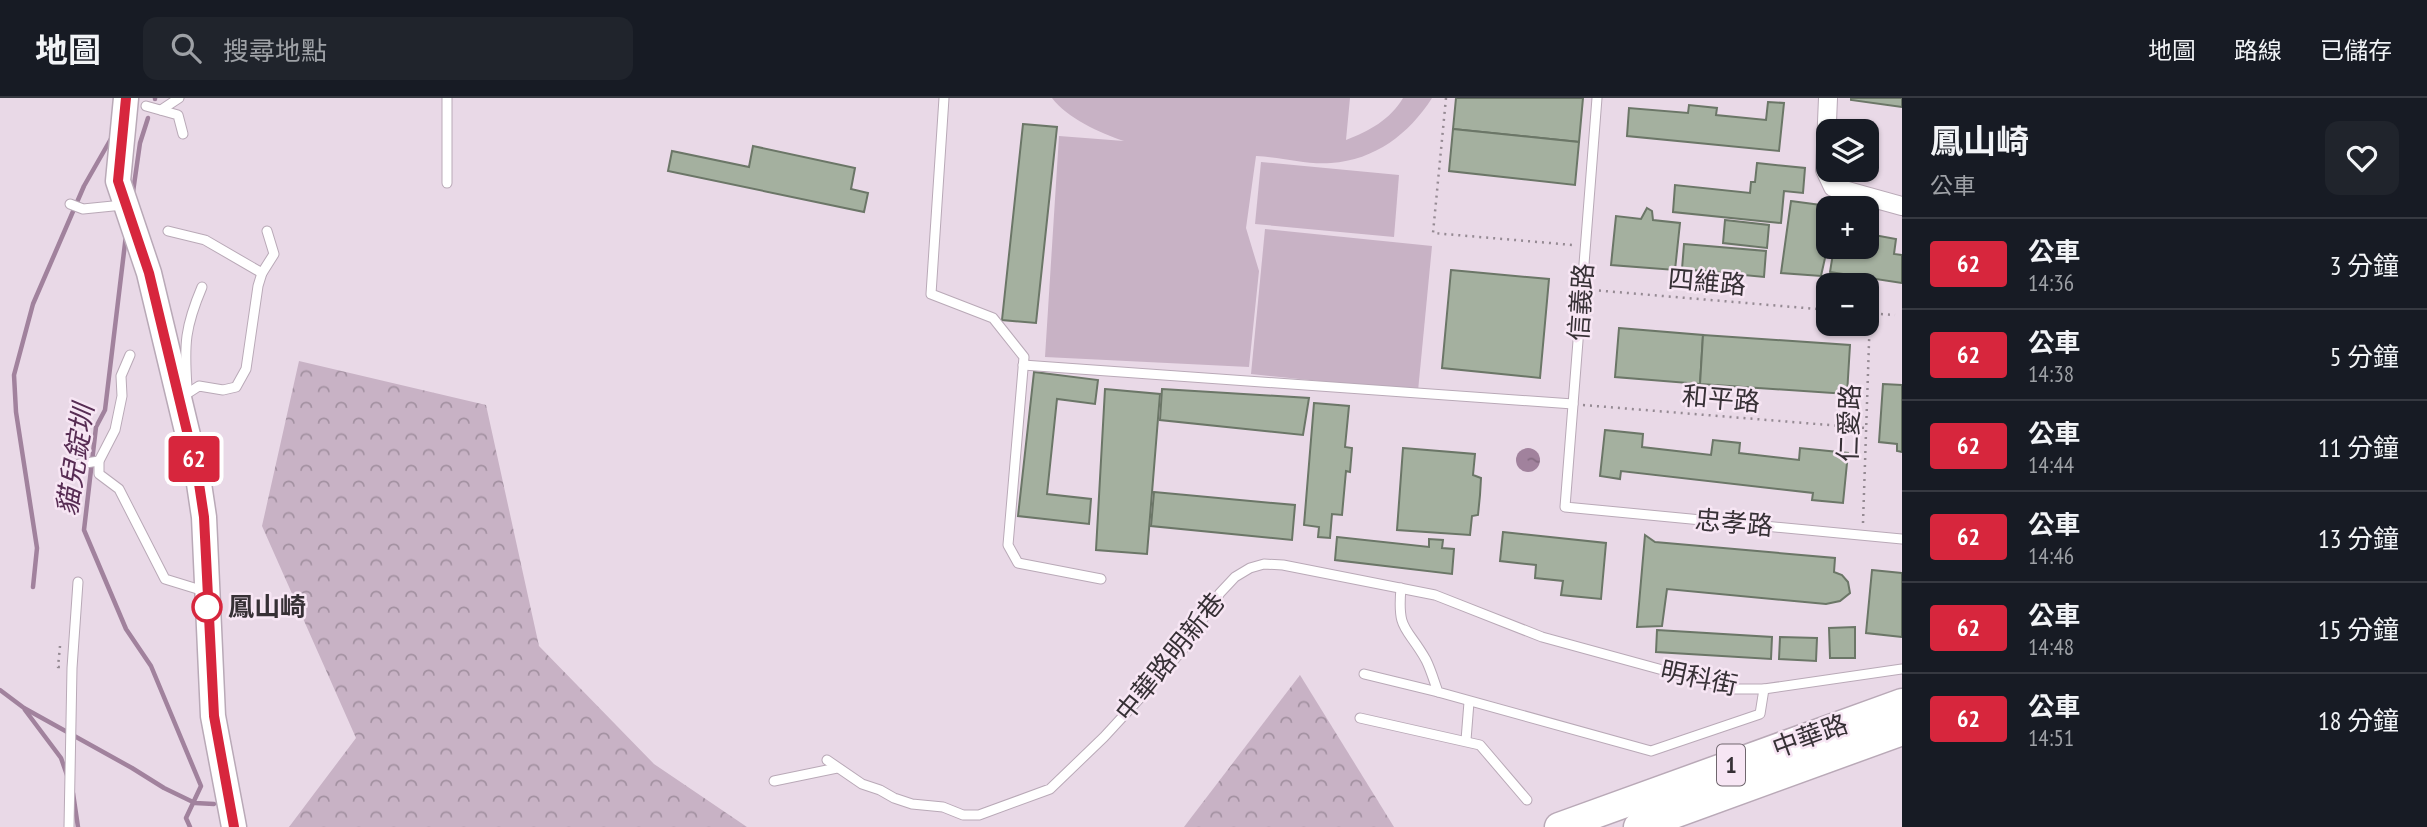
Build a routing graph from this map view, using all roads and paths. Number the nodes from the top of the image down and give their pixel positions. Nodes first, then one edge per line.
1 (179, 98) edge
2 (447, 98) edge
3 (944, 98) edge
4 (1446, 98) edge
5 (1597, 98) edge
6 (1828, 98) edge
7 (136, 101) edge
8 (161, 110) junction
9 (183, 134) dead end
10 (447, 183) dead end
11 (70, 204) dead end
12 (1902, 206) edge
13 (129, 215) junction
14 (168, 231) dead end
15 (267, 231) dead end
16 (1586, 246) junction
17 (262, 273) junction
18 (202, 287) dead end
19 (1582, 289) junction
20 (1816, 309) edge
21 (1879, 314) edge
22 (1895, 315) dead end
23 (1868, 336) edge
24 (130, 355) dead end
25 (1023, 365) junction
26 (183, 396) junction
27 (1573, 404) junction
28 (1866, 428) junction
29 (99, 461) junction
30 (79, 464) dead end
31 (1565, 507) joint
32 (1862, 535) junction
33 (1902, 539) edge
34 (1101, 579) dead end
35 (78, 582) dead end
36 (1401, 588) junction
37 (206, 591) junction
38 (1902, 670) edge
39 (1364, 674) dead end
40 (1764, 689) junction
41 (1438, 692) junction
42 (1469, 702) junction
43 (1902, 703) edge
44 (1360, 718) dead end
45 (1902, 731) edge
46 (1466, 740) junction
47 (827, 760) dead end
48 (837, 768) junction
49 (774, 780) dead end
50 (1527, 800) dead end
51 (69, 827) edge
52 (234, 827) edge
53 (1559, 827) edge
54 (1638, 827) edge

1 - 8 lane
2 - 10 lane
3 - 25 lane
4 - 16 path
5 - 16 lane, 信義路
6 - 12 street
7 - 8 lane
7 - 13 street
8 - 9 lane
11 - 13 lane
13 - 26 street
14 - 17 lane
15 - 17 lane
16 - 19 lane, 信義路
17 - 26 lane
18 - 26 lane
19 - 20 path, 四維路
19 - 27 lane, 信義路
21 - 22 path
23 - 28 path, 仁愛路
24 - 29 lane
25 - 27 lane
25 - 34 lane
26 - 37 street
27 - 28 path, 和平路
27 - 31 lane, 信義路
28 - 32 path, 仁愛路
29 - 30 lane
29 - 37 lane
31 - 32 lane, 忠孝路
32 - 33 lane, 忠孝路
35 - 51 lane
36 - 40 lane, 明科街
36 - 41 lane
36 - 48 lane, 中華路明新巷
37 - 52 street
38 - 40 lane
39 - 41 lane
40 - 42 lane, 明科街
41 - 42 lane
42 - 46 lane
43 - 53 main road, 中華路 / 1
44 - 46 lane
45 - 54 main road, 中華路 / 1
46 - 50 lane
47 - 48 lane, 中華路明新巷
48 - 49 lane

